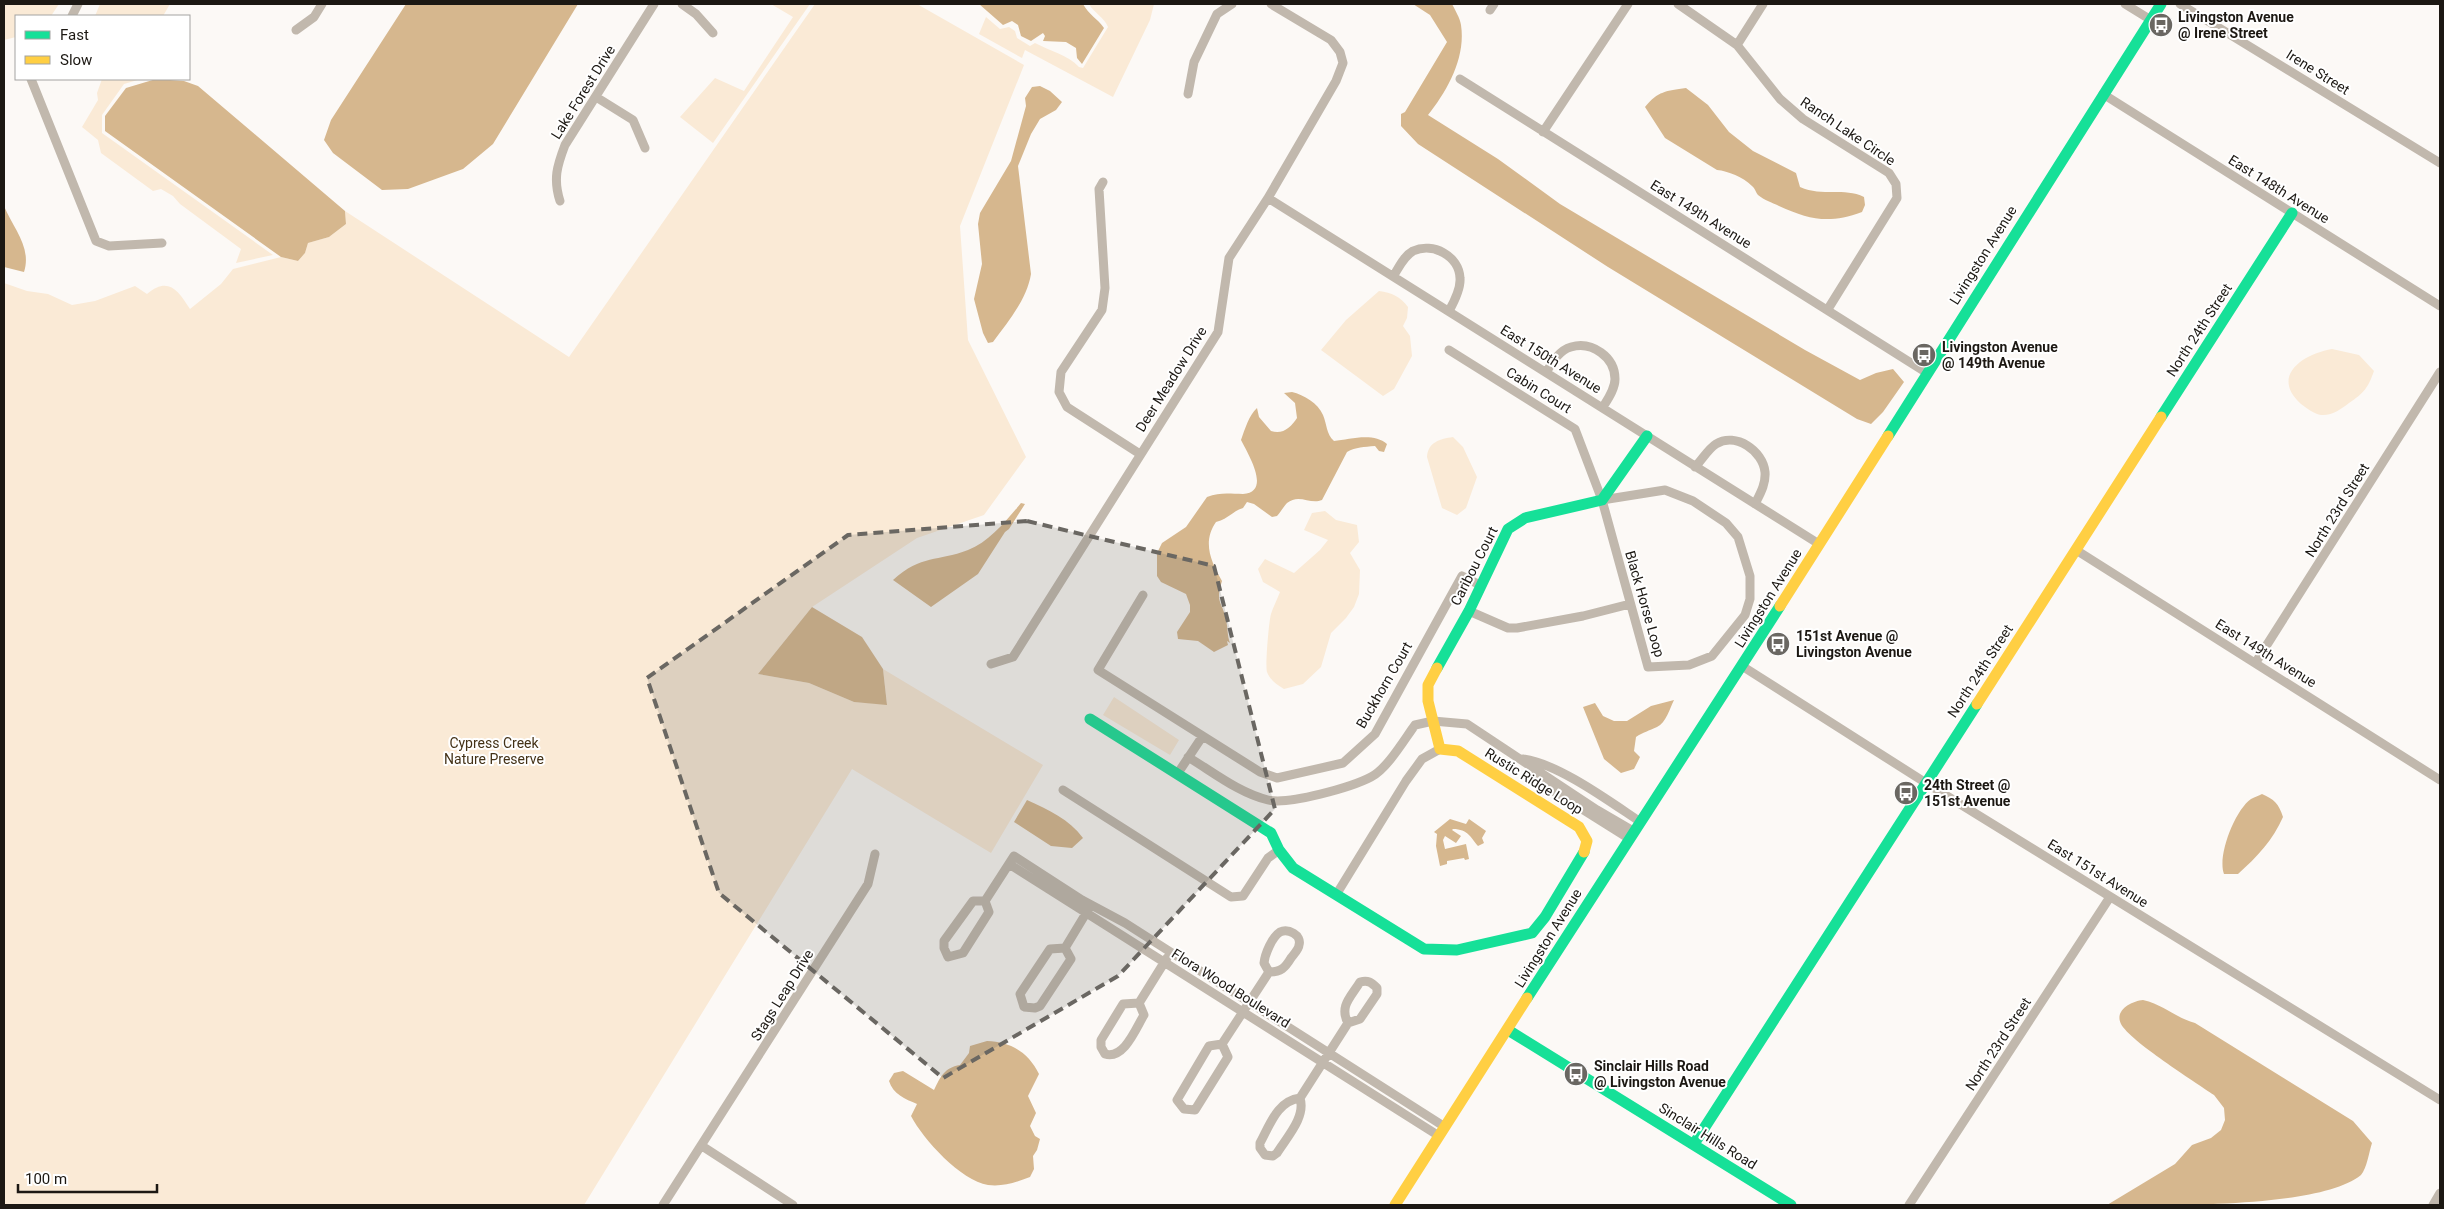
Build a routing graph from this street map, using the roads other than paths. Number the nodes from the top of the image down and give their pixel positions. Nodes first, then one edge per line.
1 (322, 4) edge
2 (654, 4) edge
3 (682, 4) edge
4 (1232, 4) edge
5 (1270, 4) edge
6 (1628, 4) edge
7 (1678, 4) edge
8 (1763, 4) edge
9 (2125, 4) edge
10 (2161, 4) edge
11 (2180, 4) edge
12 (2151, 20) junction
13 (296, 30) dead end
14 (712, 33) dead end
15 (1737, 44) junction
16 (1460, 79) dead end
17 (31, 80) edge
18 (1188, 94) dead end
19 (2103, 94) junction
20 (596, 98) junction
21 (1543, 132) junction
22 (645, 148) dead end
23 (2440, 163) edge
24 (1103, 182) dead end
25 (1268, 198) junction
26 (560, 201) dead end
27 (2292, 213) junction
28 (162, 243) dead end
29 (1394, 276) junction
30 (2440, 306) edge
31 (1828, 309) junction
32 (1449, 311) junction
33 (1449, 350) dead end
34 (1547, 371) junction
35 (1927, 372) junction
36 (2440, 372) edge
37 (1603, 407) junction
38 (1647, 436) junction
39 (1140, 454) junction
40 (1695, 467) junction
41 (1602, 500) junction
42 (1755, 504) junction
43 (1819, 544) junction
44 (2076, 550) junction
45 (1480, 585) junction
46 (1143, 595) dead end
47 (1630, 604) junction
48 (1469, 611) junction
49 (2256, 662) junction
50 (991, 664) dead end
51 (1742, 666) junction
52 (1090, 719) dead end
53 (1434, 721) junction
54 (1202, 737) junction
55 (1440, 749) junction
56 (1188, 757) junction
57 (1520, 759) junction
58 (1178, 772) junction
59 (2440, 780) edge
60 (1926, 784) junction
61 (1063, 790) dead end
62 (1634, 830) junction
63 (1279, 850) junction
64 (876, 854) dead end
65 (1009, 864) junction
66 (1336, 895) junction
67 (2110, 897) junction
68 (985, 901) junction
69 (1089, 909) junction
70 (1065, 948) junction
71 (1169, 954) junction
72 (1164, 963) junction
73 (1269, 972) junction
74 (1139, 1003) junction
75 (1251, 1003) junction
76 (1244, 1012) junction
77 (1348, 1023) junction
78 (1508, 1030) junction
79 (1222, 1044) junction
80 (1329, 1053) junction
81 (1323, 1062) junction
82 (1300, 1098) junction
83 (2440, 1100) edge
84 (1442, 1132) junction
85 (1694, 1144) junction
86 (702, 1146) junction
87 (2440, 1193) edge
88 (663, 1205) edge
89 (792, 1205) edge
90 (1395, 1205) edge
91 (1791, 1205) edge
92 (1909, 1205) edge
93 (2433, 1205) edge

1 - 13 street
2 - 20 street, Lake Forest Drive
3 - 14 street
4 - 18 street
5 - 25 street, Deer Meadow Drive
6 - 21 street
7 - 15 street, Ranch Lake Circle
8 - 15 street
9 - 12 street
10 - 12 street, Livingston Avenue
11 - 23 street, Irene Street
12 - 19 street, Livingston Avenue
15 - 31 street, Ranch Lake Circle
16 - 21 street, East 149th Avenue
17 - 28 street
19 - 27 street, East 148th Avenue
19 - 35 street, Livingston Avenue
20 - 22 street
20 - 26 street, Lake Forest Drive
21 - 31 street, East 149th Avenue
24 - 39 street
25 - 29 street, East 150th Avenue
25 - 39 street, Deer Meadow Drive
27 - 30 street, East 148th Avenue
27 - 44 street, North 24th Street
29 - 32 street, East 150th Avenue
29 - 32 street
31 - 35 street, East 149th Avenue
32 - 34 street, East 150th Avenue
33 - 41 street, Cabin Court
34 - 37 street, East 150th Avenue
34 - 37 street
35 - 43 street, Livingston Avenue
36 - 49 street, North 23rd Street
37 - 38 street, East 150th Avenue
38 - 40 street, East 150th Avenue
38 - 41 street
39 - 50 street, Deer Meadow Drive
40 - 42 street, East 150th Avenue
40 - 42 street
41 - 45 street, Caribou Court
41 - 47 street, Black Horse Loop
41 - 47 street, Black Horse Loop
42 - 43 street, East 150th Avenue
43 - 51 street, Livingston Avenue
44 - 49 street, East 149th Avenue
44 - 60 street, North 24th Street
45 - 48 street, Caribou Court
45 - 54 street, Buckhorn Court
46 - 54 street, Buckhorn Court
47 - 48 street
48 - 53 street, Caribou Court
49 - 59 street, East 149th Avenue
51 - 60 street, East 151st Avenue
51 - 62 street, Livingston Avenue
52 - 58 street, Rustic Ridge Loop
53 - 55 street
53 - 56 street
53 - 57 street
54 - 56 street
55 - 66 street
55 - 66 street, Rustic Ridge Loop
56 - 58 street
57 - 62 street
57 - 62 street
58 - 63 street, Rustic Ridge Loop
60 - 67 street, East 151st Avenue
60 - 85 street, North 24th Street
61 - 63 street
62 - 78 street, Livingston Avenue
63 - 66 street, Rustic Ridge Loop
64 - 86 street, Stags Leap Drive
65 - 68 street
65 - 69 street, Flora Wood Boulevard
65 - 69 street, Flora Wood Boulevard
67 - 83 street, East 151st Avenue
67 - 92 street, North 23rd Street
68 - 68 street
69 - 70 street
69 - 71 street, Flora Wood Boulevard
69 - 72 street, Flora Wood Boulevard
70 - 70 street
71 - 72 street
71 - 75 street, Flora Wood Boulevard
72 - 74 street
72 - 76 street, Flora Wood Boulevard
73 - 73 street
73 - 75 street
74 - 74 street
75 - 76 street
75 - 80 street, Flora Wood Boulevard
76 - 79 street
76 - 81 street, Flora Wood Boulevard
77 - 77 street
77 - 80 street
78 - 84 street, Livingston Avenue
78 - 85 street, Sinclair Hills Road
79 - 79 street
80 - 81 street
80 - 84 street, Flora Wood Boulevard
81 - 82 street
81 - 84 street, Flora Wood Boulevard
82 - 82 street
84 - 90 street, Livingston Avenue
85 - 91 street, Sinclair Hills Road
86 - 88 street, Stags Leap Drive
86 - 89 street
87 - 93 street

